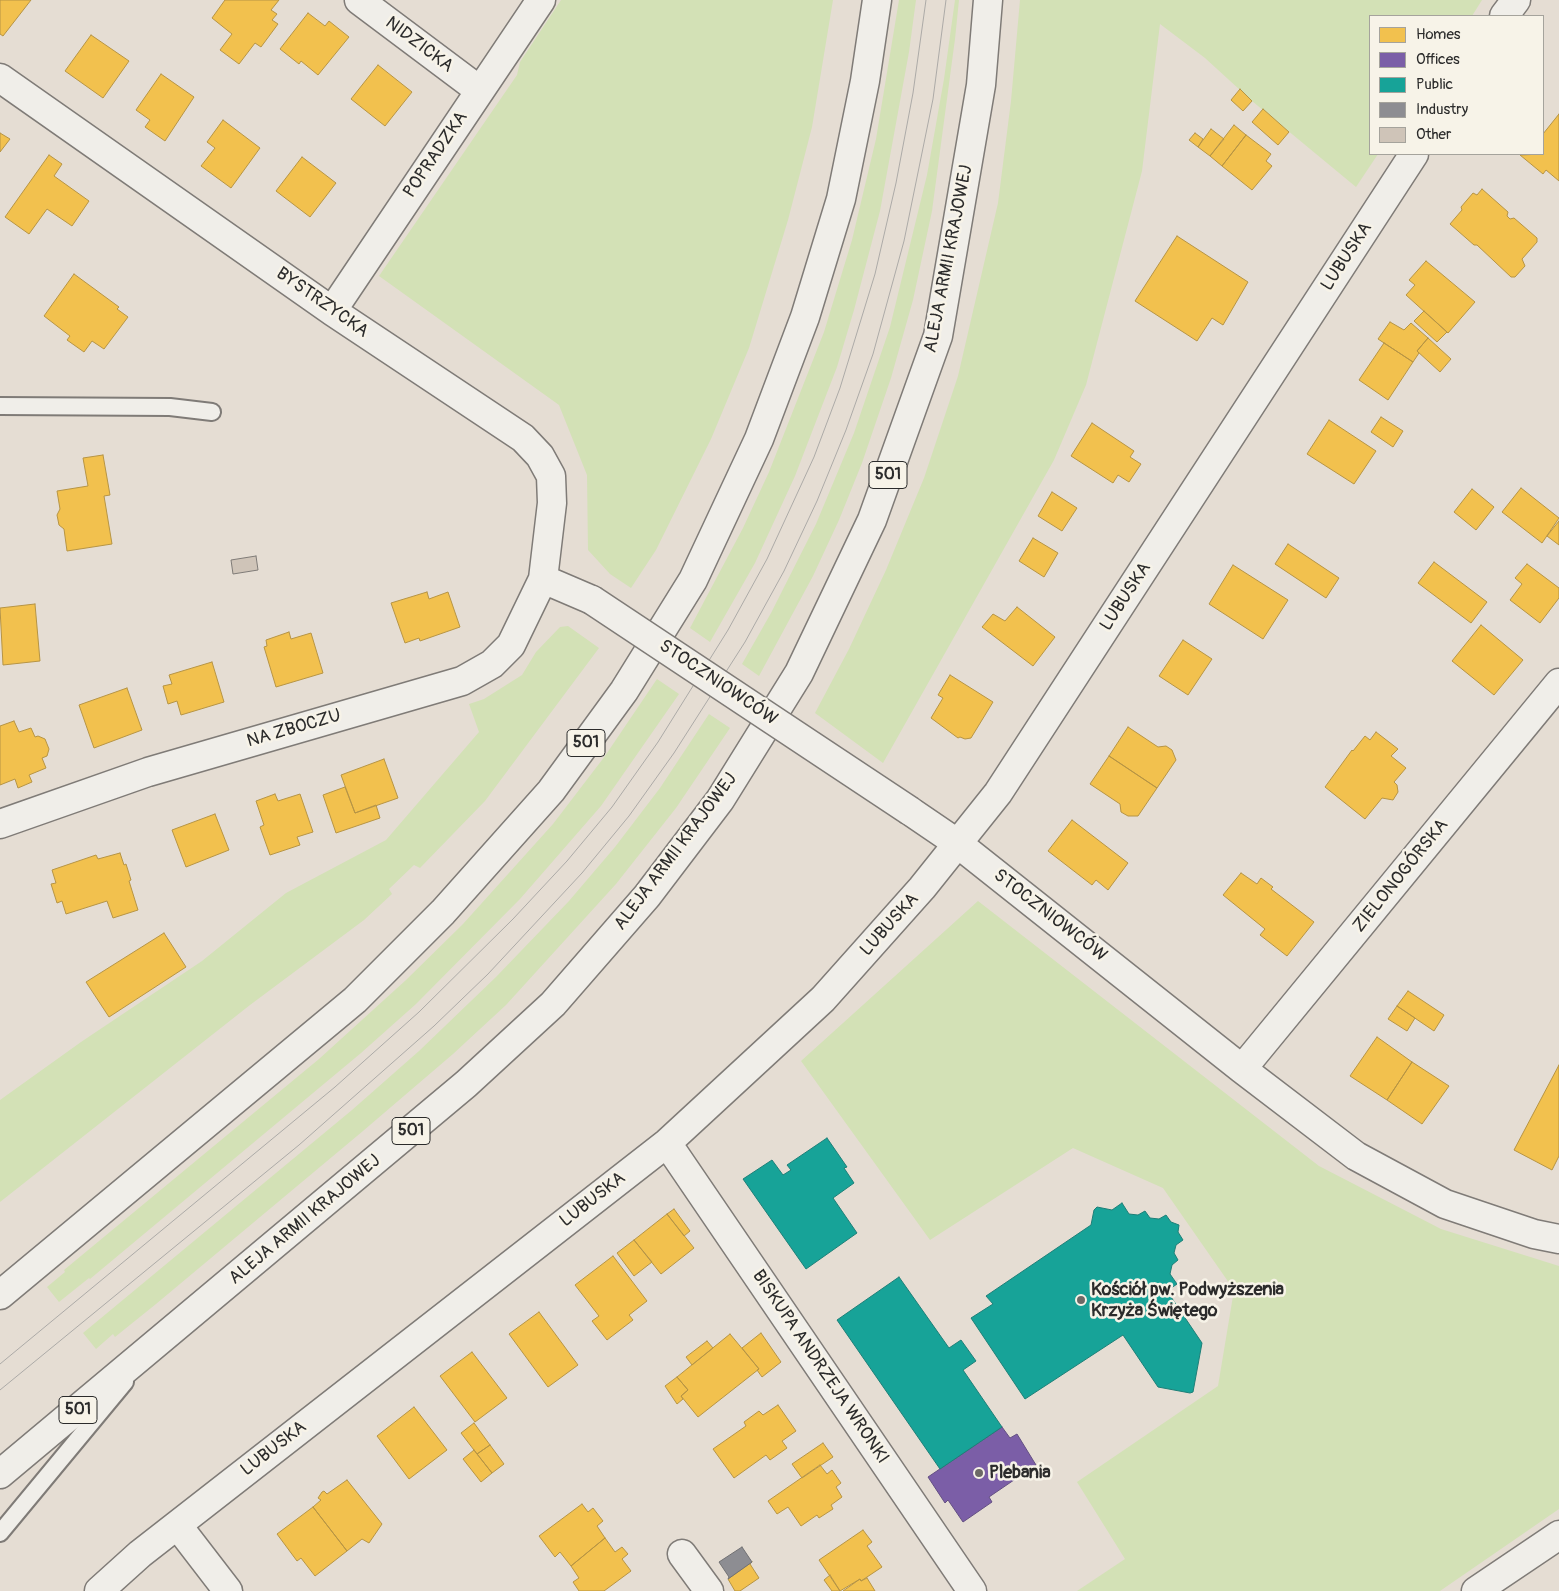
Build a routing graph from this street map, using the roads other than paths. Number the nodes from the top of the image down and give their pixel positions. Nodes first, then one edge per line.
1 (359, 0) edge
2 (541, 0) edge
3 (877, 0) edge
4 (988, 0) edge
5 (1516, 0) edge
6 (1505, 15) edge
7 (0, 78) edge
8 (479, 90) junction
9 (1413, 155) edge
10 (332, 311) junction
11 (0, 406) edge
12 (212, 412) dead end
13 (543, 579) junction
14 (1559, 683) edge
15 (0, 824) edge
16 (957, 843) junction
17 (1242, 1069) junction
18 (667, 1143) junction
19 (1559, 1239) edge
20 (0, 1295) edge
21 (155, 1346) junction
22 (0, 1474) edge
23 (178, 1526) junction
24 (0, 1533) edge
25 (1559, 1534) edge
26 (682, 1554) dead end
27 (99, 1591) edge
28 (228, 1591) edge
29 (709, 1591) edge
30 (972, 1591) edge
31 (1476, 1591) edge

1 - 8 street, NIDZICKA
2 - 8 street, POPRADZKA
3 - 20 street, 501
4 - 21 street, ALEJA ARMII KRAJOWEJ / 501
5 - 6 street
7 - 10 street, BYSTRZYCKA
8 - 10 street, POPRADZKA
9 - 16 street, LUBUSKA
10 - 13 street, BYSTRZYCKA
11 - 12 lane
13 - 15 street, NA ZBOCZU
13 - 16 street, STOCZNIOWCÓW, bridge
14 - 17 street, ZIELONOGÓRSKA
16 - 17 street, STOCZNIOWCÓW
16 - 18 street, LUBUSKA
17 - 19 street, STOCZNIOWCÓW
18 - 23 street, LUBUSKA
18 - 30 street, BISKUPA ANDRZEJA WRONKI
21 - 22 street, ALEJA ARMII KRAJOWEJ / 501
21 - 24 lane
23 - 27 street, LUBUSKA
23 - 28 street
25 - 31 street
26 - 29 street

